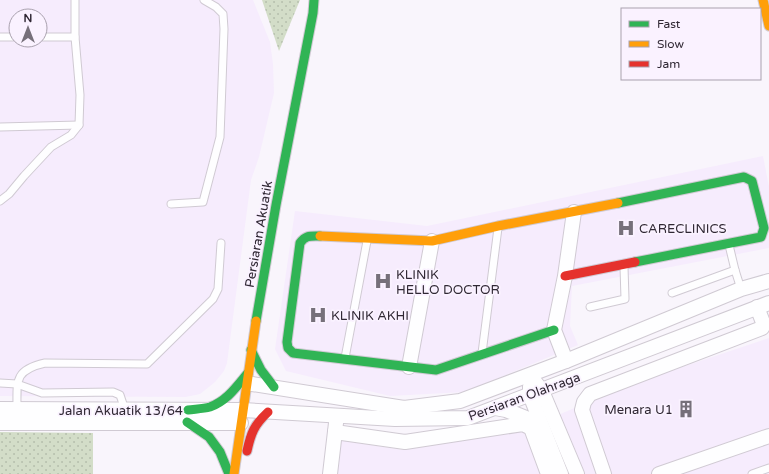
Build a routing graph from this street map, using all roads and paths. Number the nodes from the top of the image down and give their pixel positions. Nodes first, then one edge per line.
1 (74, 0) edge
2 (204, 0) edge
3 (314, 0) edge
4 (762, 0) edge
5 (769, 26) edge
6 (48, 37) edge
7 (75, 37) junction
8 (80, 125) junction
9 (0, 127) edge
10 (0, 201) edge
11 (171, 204) dead end
12 (574, 212) junction
13 (498, 226) junction
14 (367, 238) junction
15 (432, 241) junction
16 (729, 243) junction
17 (221, 244) dead end
18 (624, 264) junction
19 (735, 270) junction
20 (565, 276) junction
21 (769, 281) edge
22 (741, 289) junction
23 (672, 293) dead end
24 (766, 306) edge
25 (590, 308) dead end
26 (554, 330) junction
27 (251, 350) junction
28 (482, 355) junction
29 (345, 360) junction
30 (566, 361) junction
31 (409, 367) junction
32 (530, 374) junction
33 (247, 378) junction
34 (0, 383) edge
35 (17, 384) junction
36 (274, 387) junction
37 (536, 393) junction
38 (496, 408) junction
39 (0, 409) edge
40 (17, 409) junction
41 (125, 410) junction
42 (268, 412) junction
43 (338, 415) junction
44 (188, 416) junction
45 (242, 417) junction
46 (0, 423) edge
47 (542, 424) junction
48 (335, 432) junction
49 (769, 436) edge
50 (769, 468) edge
51 (229, 474) edge
52 (234, 474) edge
53 (330, 474) edge
54 (548, 474) edge
55 (561, 474) edge
56 (577, 474) edge
57 (604, 474) edge
58 (659, 474) edge
59 (752, 474) edge

1 - 7 lane
2 - 11 lane
3 - 27 main road, Persiaran Akuatik
4 - 5 main road
6 - 7 lane
7 - 8 lane
8 - 9 lane
8 - 10 lane
12 - 13 main road
12 - 16 main road
12 - 20 street
13 - 15 main road
13 - 28 lane
14 - 15 main road
14 - 29 lane
14 - 29 main road
15 - 31 street
16 - 18 main road
16 - 19 lane
17 - 35 lane
18 - 20 main road
18 - 25 lane
19 - 22 lane
19 - 23 lane
20 - 26 street
21 - 22 street, Persiaran Olahraga
22 - 24 street
22 - 30 street, Persiaran Olahraga
24 - 37 street, Persiaran Olahraga
24 - 57 street
26 - 28 main road
26 - 30 street
27 - 33 main road, Persiaran Akuatik
27 - 36 main road
28 - 31 main road
29 - 31 main road
30 - 32 street, Persiaran Olahraga
32 - 36 street, Persiaran Olahraga
32 - 37 street
33 - 36 street, Persiaran Olahraga
33 - 44 main road
33 - 45 main road, Persiaran Akuatik
34 - 35 lane
35 - 40 lane
35 - 41 lane
37 - 38 street, Persiaran Olahraga
37 - 47 street
37 - 56 street
38 - 43 street, Persiaran Olahraga
38 - 47 street
39 - 40 street, Jalan Akuatik 13/64
40 - 41 street, Jalan Akuatik 13/64
41 - 44 street, Jalan Akuatik 13/64
42 - 43 street, Persiaran Olahraga
42 - 45 street, Persiaran Olahraga
42 - 52 main road
43 - 48 street
44 - 45 street, Jalan Akuatik 13/64
44 - 46 street, Jalan Akuatik 13/64
44 - 51 main road
45 - 52 main road, Persiaran Akuatik
47 - 55 street
48 - 53 street
48 - 54 street
49 - 58 street
50 - 59 lane

